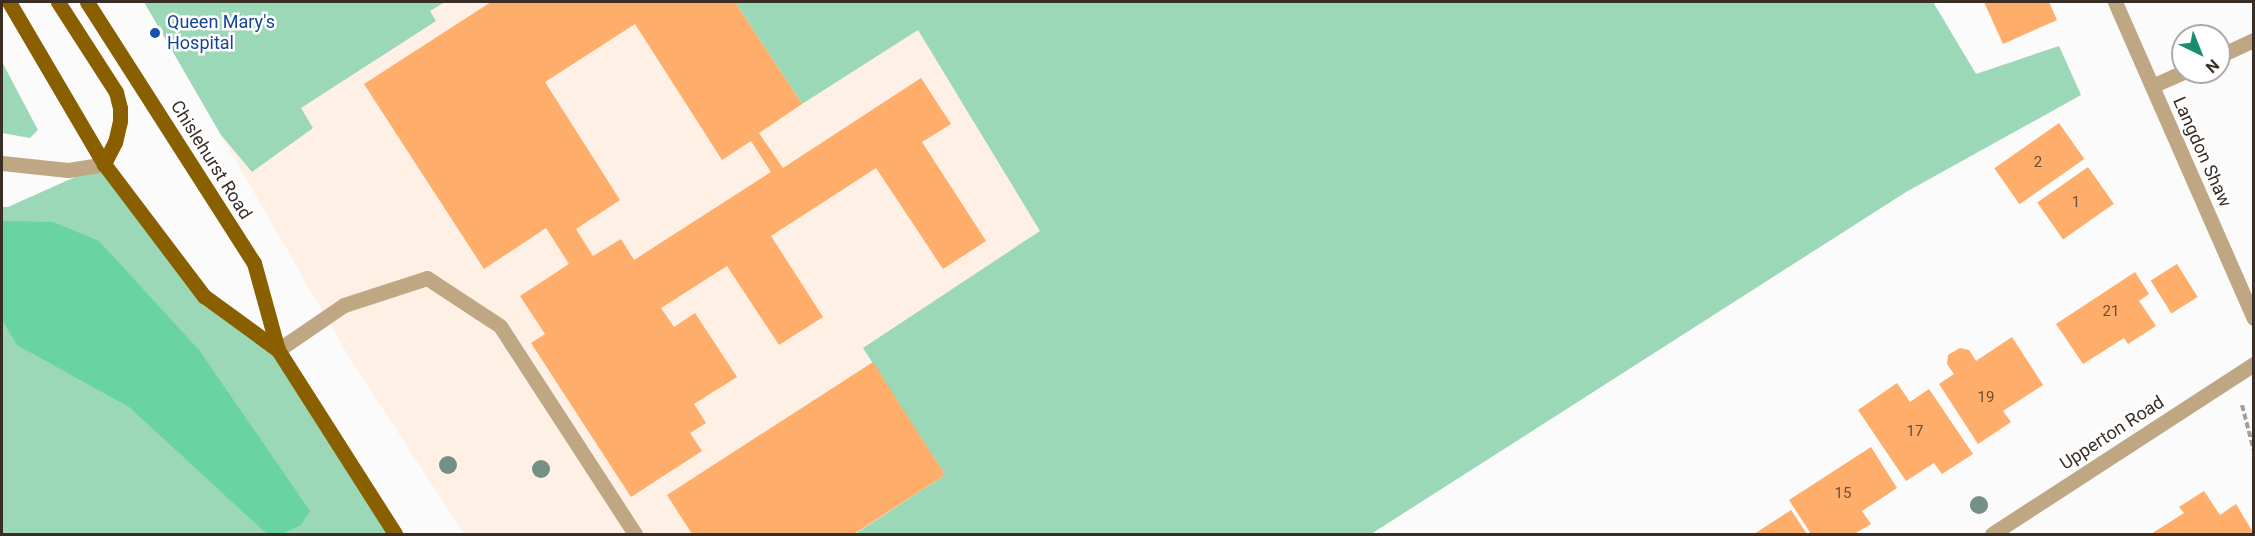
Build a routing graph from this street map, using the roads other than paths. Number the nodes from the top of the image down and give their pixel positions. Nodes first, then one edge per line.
1 (9, 2) edge
2 (58, 2) edge
3 (87, 2) edge
4 (2115, 2) edge
5 (2253, 40) edge
6 (2231, 50) edge
7 (2171, 77) edge
8 (2152, 86) junction
9 (2, 163) edge
10 (104, 164) junction
11 (2253, 318) edge
12 (278, 350) junction
13 (2253, 364) edge
14 (394, 534) edge
15 (635, 534) edge
16 (1992, 534) edge

1 - 10 main road, Chislehurst Road
2 - 10 main road
3 - 12 main road, Chislehurst Road
4 - 8 street, Langdon Shaw
5 - 6 street
7 - 8 street
8 - 11 street, Langdon Shaw
9 - 10 street
10 - 12 main road, Chislehurst Road
12 - 14 main road, Chislehurst Road
12 - 15 street
13 - 16 street, Upperton Road

